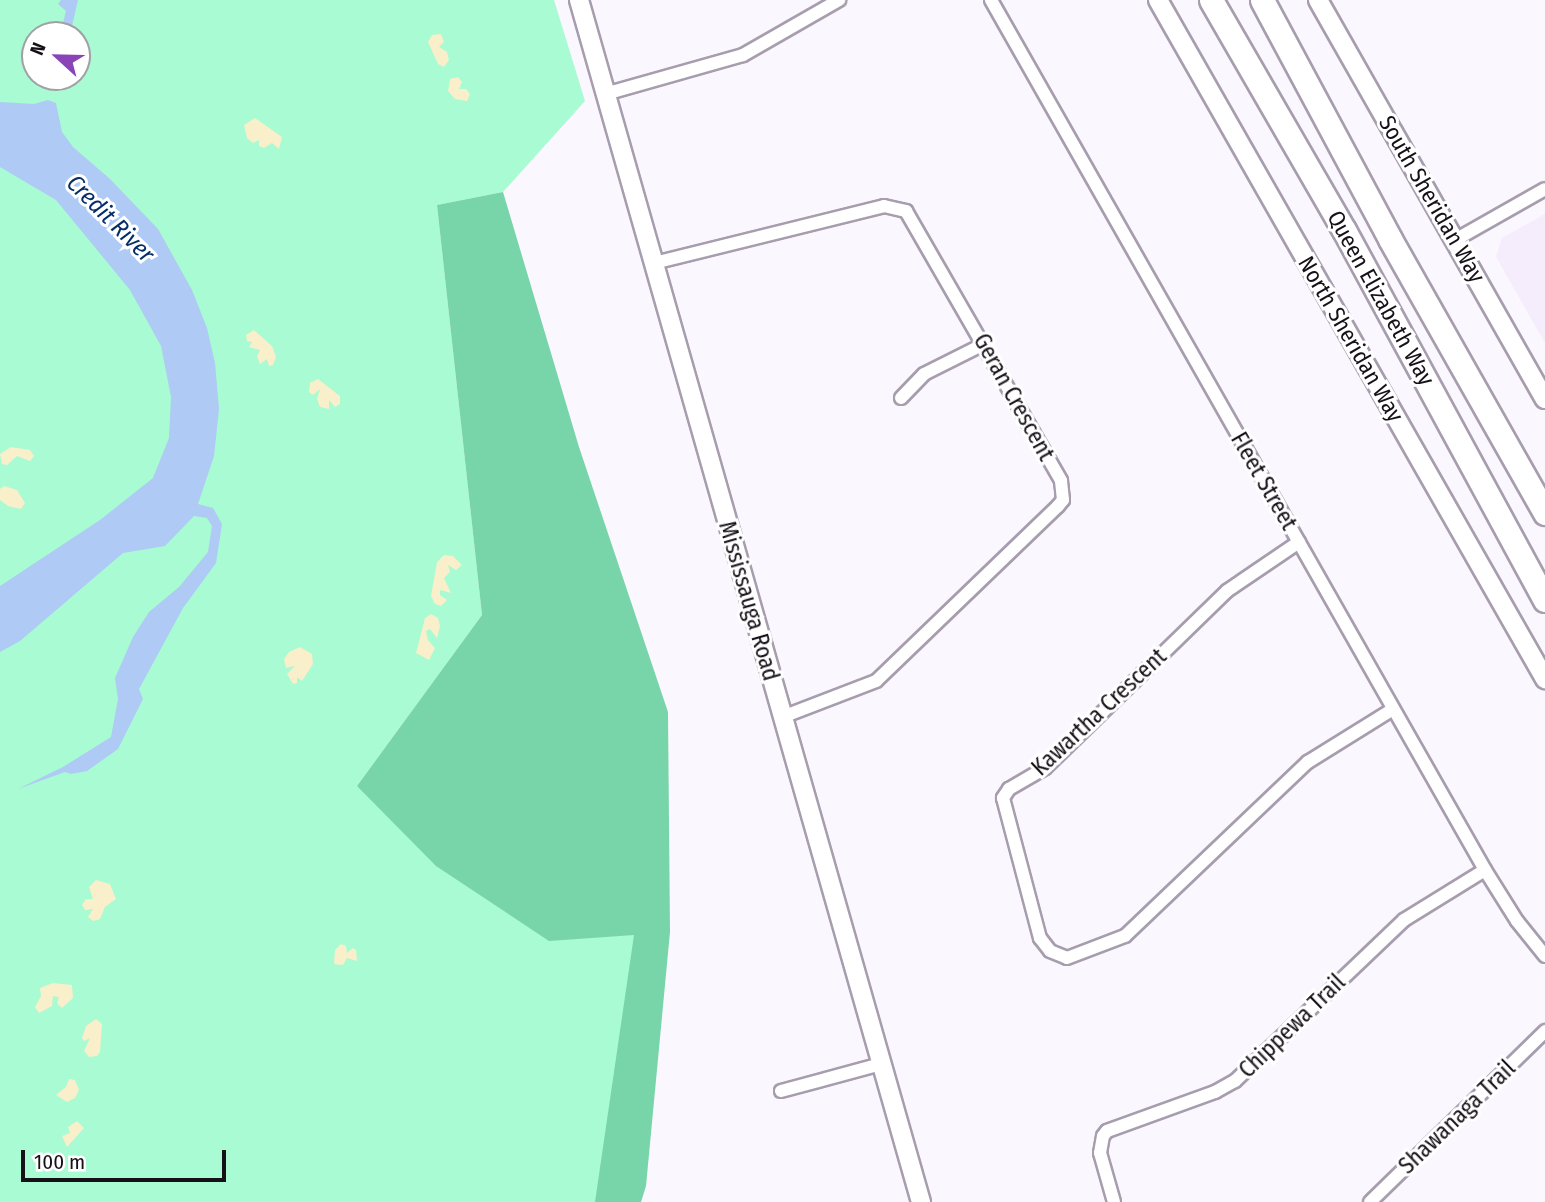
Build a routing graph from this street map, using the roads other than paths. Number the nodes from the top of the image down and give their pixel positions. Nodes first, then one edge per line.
1 (579, 0) edge
2 (839, 0) edge
3 (991, 0) edge
4 (1158, 0) edge
5 (1211, 0) edge
6 (1262, 0) edge
7 (1318, 0) edge
8 (606, 94) junction
9 (1545, 189) edge
10 (1455, 240) junction
11 (654, 263) junction
12 (984, 344) junction
13 (901, 398) dead end
14 (1545, 399) edge
15 (1545, 513) edge
16 (1299, 542) junction
17 (1545, 600) edge
18 (1545, 679) edge
19 (1393, 709) junction
20 (782, 717) junction
21 (1485, 870) junction
22 (1545, 956) edge
23 (1545, 1031) edge
24 (881, 1064) junction
25 (781, 1091) dead end
26 (921, 1202) edge
27 (1114, 1202) edge
28 (1370, 1202) edge

1 - 8 main road, Mississauga Road
2 - 8 street
3 - 16 street, Fleet Street
4 - 18 main road, North Sheridan Way
5 - 17 highway, Queen Elizabeth Way
6 - 15 highway, Queen Elizabeth Way
7 - 10 main road, South Sheridan Way
8 - 11 main road, Mississauga Road
9 - 10 street
10 - 14 main road, South Sheridan Way
11 - 12 street, Geran Crescent
11 - 20 main road, Mississauga Road
12 - 13 street
12 - 20 street, Geran Crescent
16 - 19 street, Fleet Street
16 - 19 street, Kawartha Crescent
19 - 21 street, Fleet Street
20 - 24 main road, Mississauga Road
21 - 22 street, Fleet Street
21 - 27 street, Chippewa Trail
23 - 28 street, Shawanaga Trail
24 - 25 street
24 - 26 main road, Mississauga Road

